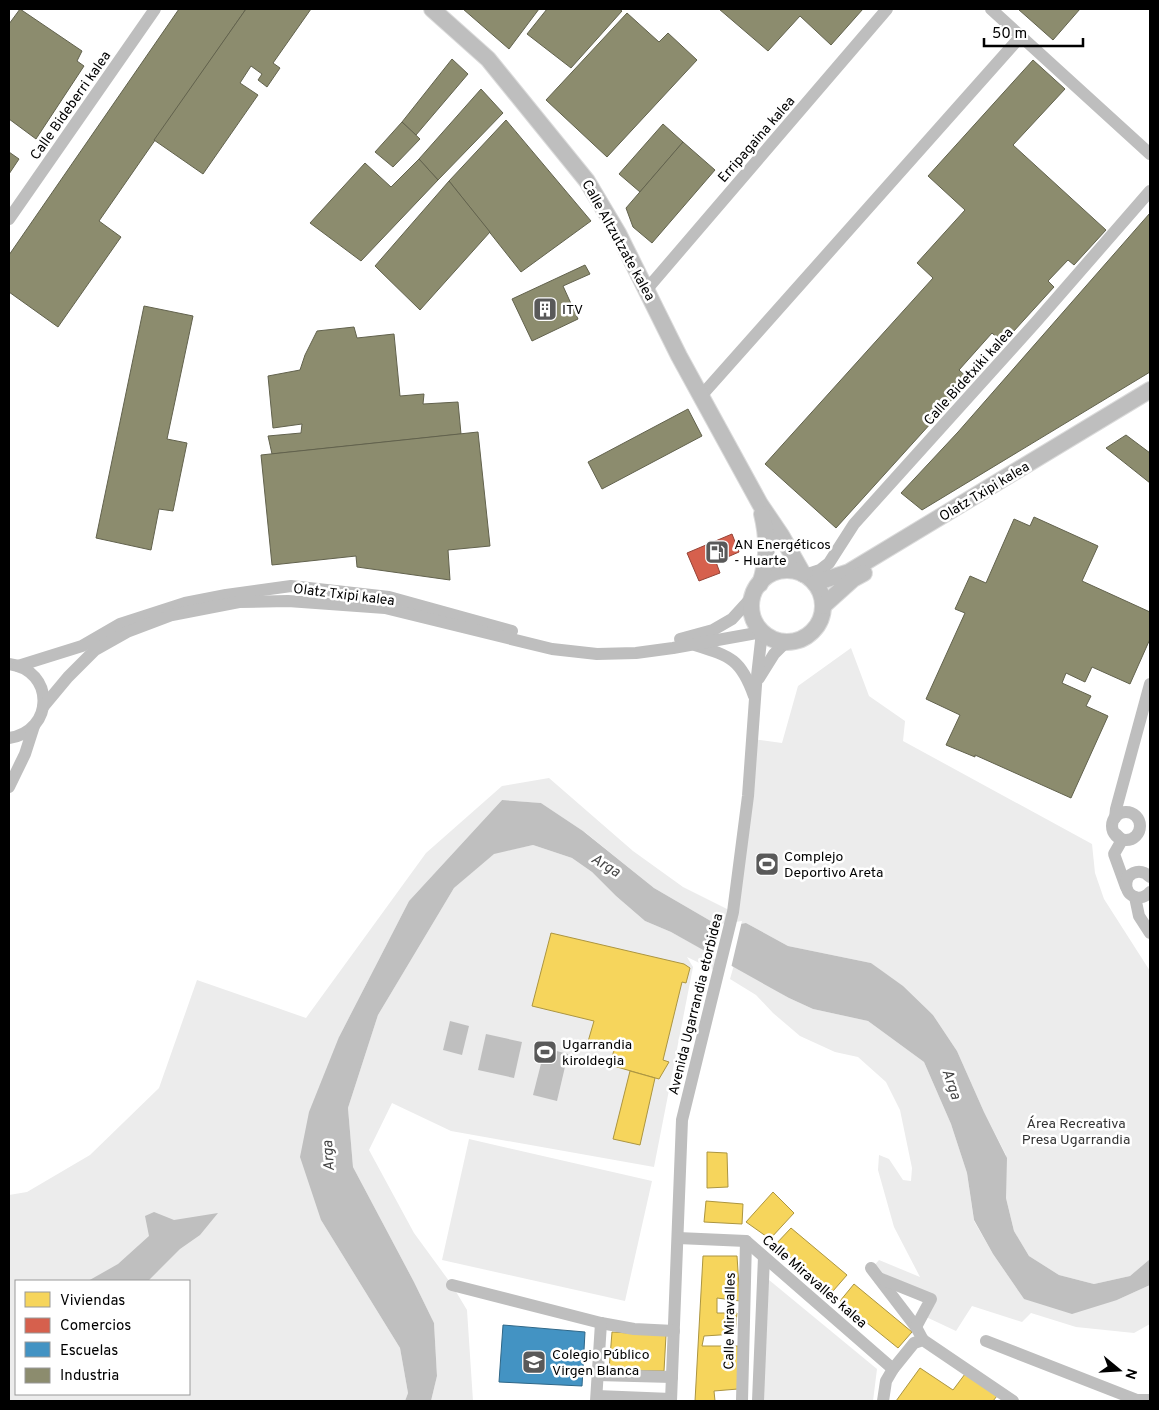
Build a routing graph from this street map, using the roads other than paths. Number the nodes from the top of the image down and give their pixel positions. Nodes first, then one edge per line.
1 (155, 9) edge
2 (432, 9) edge
3 (888, 9) edge
4 (991, 9) edge
5 (1021, 36) junction
6 (1150, 154) edge
7 (1150, 191) edge
8 (9, 219) edge
9 (648, 289) junction
10 (1150, 390) edge
11 (701, 396) junction
12 (1150, 403) edge
13 (760, 504) junction
14 (808, 578) junction
15 (756, 590) junction
16 (823, 606) junction
17 (762, 632) junction
18 (786, 642) junction
19 (693, 644) junction
20 (13, 665) edge
21 (1150, 684) edge
22 (756, 685) junction
23 (755, 699) junction
24 (43, 707) junction
25 (34, 726) junction
26 (9, 738) edge
27 (9, 787) edge
28 (1120, 796) junction
29 (1127, 812) junction
30 (1115, 818) junction
31 (1118, 836) junction
32 (1150, 877) edge
33 (1150, 892) edge
34 (1131, 894) junction
35 (1150, 934) edge
36 (678, 1238) junction
37 (746, 1241) junction
38 (764, 1257) junction
39 (452, 1285) dead end
40 (600, 1323) junction
41 (916, 1326) junction
42 (674, 1331) junction
43 (924, 1340) junction
44 (986, 1341) dead end
45 (893, 1369) junction
46 (597, 1374) junction
47 (672, 1377) junction
48 (1124, 1398) edge
49 (596, 1399) edge
50 (671, 1400) edge
51 (1150, 1400) edge
52 (742, 1401) edge
53 (758, 1401) edge
54 (883, 1401) edge
55 (1013, 1401) edge

1 - 8 street, Calle Bideberri kalea
2 - 9 main road, Calle Altzutzate kalea
3 - 9 street, Erripagaina kalea
4 - 5 street
5 - 6 street
5 - 11 street
7 - 14 street, Calle Bidetxiki kalea
9 - 11 main road, Calle Altzutzate kalea
10 - 14 main road, Olatz Txipi kalea
11 - 13 main road, Calle Altzutzate kalea
12 - 16 main road, Olatz Txipi kalea
13 - 14 main road
13 - 15 main road
14 - 15 main road
14 - 16 main road
15 - 17 main road
15 - 20 street, Olatz Txipi kalea
16 - 18 main road
17 - 18 main road
17 - 19 street, Olatz Txipi kalea
17 - 22 street, Avenida Ugarrandia etorbidea
18 - 22 street, Avenida Ugarrandia etorbidea
19 - 23 street
19 - 24 street, Olatz Txipi kalea
20 - 24 street
21 - 28 street
22 - 23 street, Avenida Ugarrandia etorbidea
23 - 36 street, Avenida Ugarrandia etorbidea
24 - 25 street, Olatz Txipi kalea
25 - 26 street
25 - 27 street
28 - 29 street
28 - 30 street
29 - 30 street
29 - 31 street
30 - 31 street
31 - 34 street
32 - 34 street
33 - 34 street
34 - 35 street
36 - 37 street, Calle Miravalles kalea
36 - 42 street, Avenida Ugarrandia etorbidea
37 - 38 street, Calle Miravalles kalea
37 - 52 street, Calle Miravalles
38 - 45 street, Calle Miravalles kalea
38 - 53 street
39 - 40 street
40 - 42 street
40 - 46 street
41 - 41 street
41 - 43 street
42 - 47 street, Avenida Ugarrandia etorbidea
43 - 45 street
43 - 55 street
44 - 48 street
45 - 54 street
46 - 47 street
46 - 49 street
47 - 50 street, Avenida Ugarrandia etorbidea
48 - 51 street
49 - 50 street, Avenida Ugarrandia etorbidea

